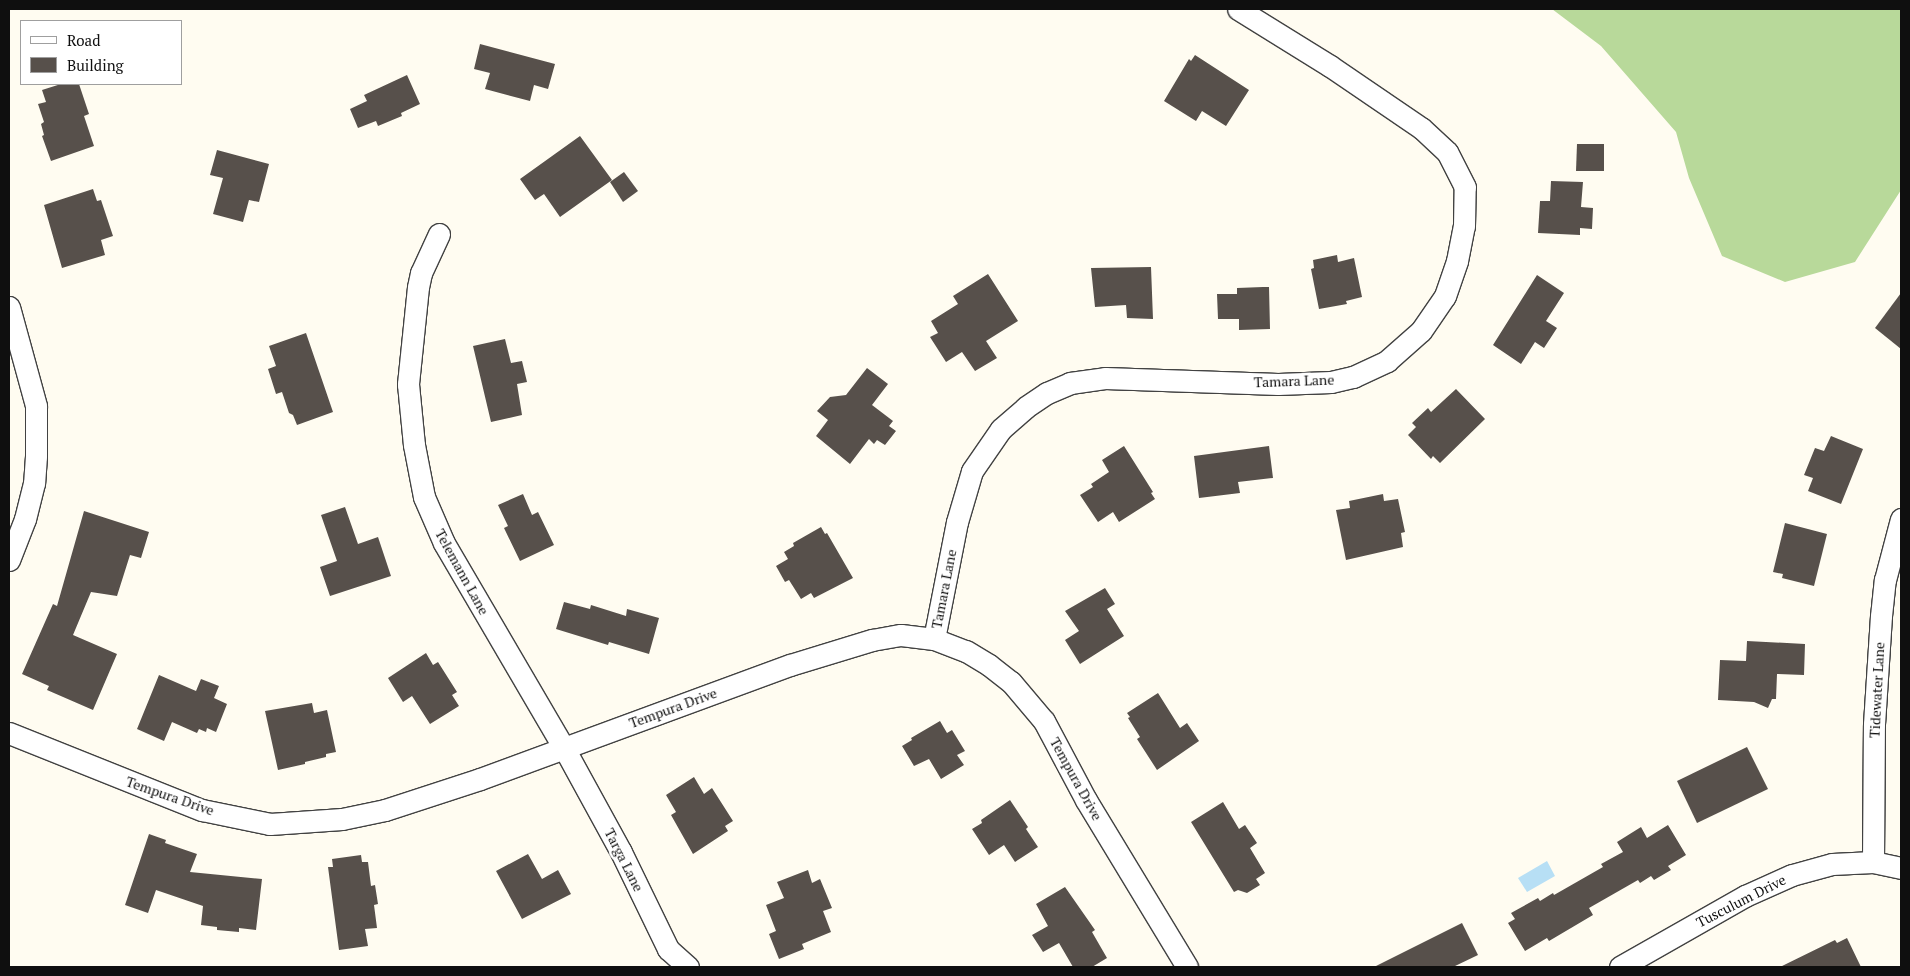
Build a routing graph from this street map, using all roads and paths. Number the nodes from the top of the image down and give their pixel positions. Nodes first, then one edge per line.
1 (1238, 9) edge
2 (439, 234) dead end
3 (9, 307) edge
4 (1901, 519) edge
5 (9, 560) edge
6 (934, 638) junction
7 (9, 734) edge
8 (564, 748) junction
9 (1873, 862) junction
10 (1901, 868) edge
11 (688, 967) edge
12 (1187, 967) edge
13 (1620, 967) edge

1 - 6 street, Tamara Lane
2 - 8 street, Telemann Lane
3 - 5 street
4 - 9 street, Tidewater Lane
6 - 8 street, Tempura Drive
6 - 12 street, Tempura Drive
7 - 8 street, Tempura Drive
8 - 11 street, Targa Lane
9 - 10 street, Tusculum Drive
9 - 13 street, Tusculum Drive

